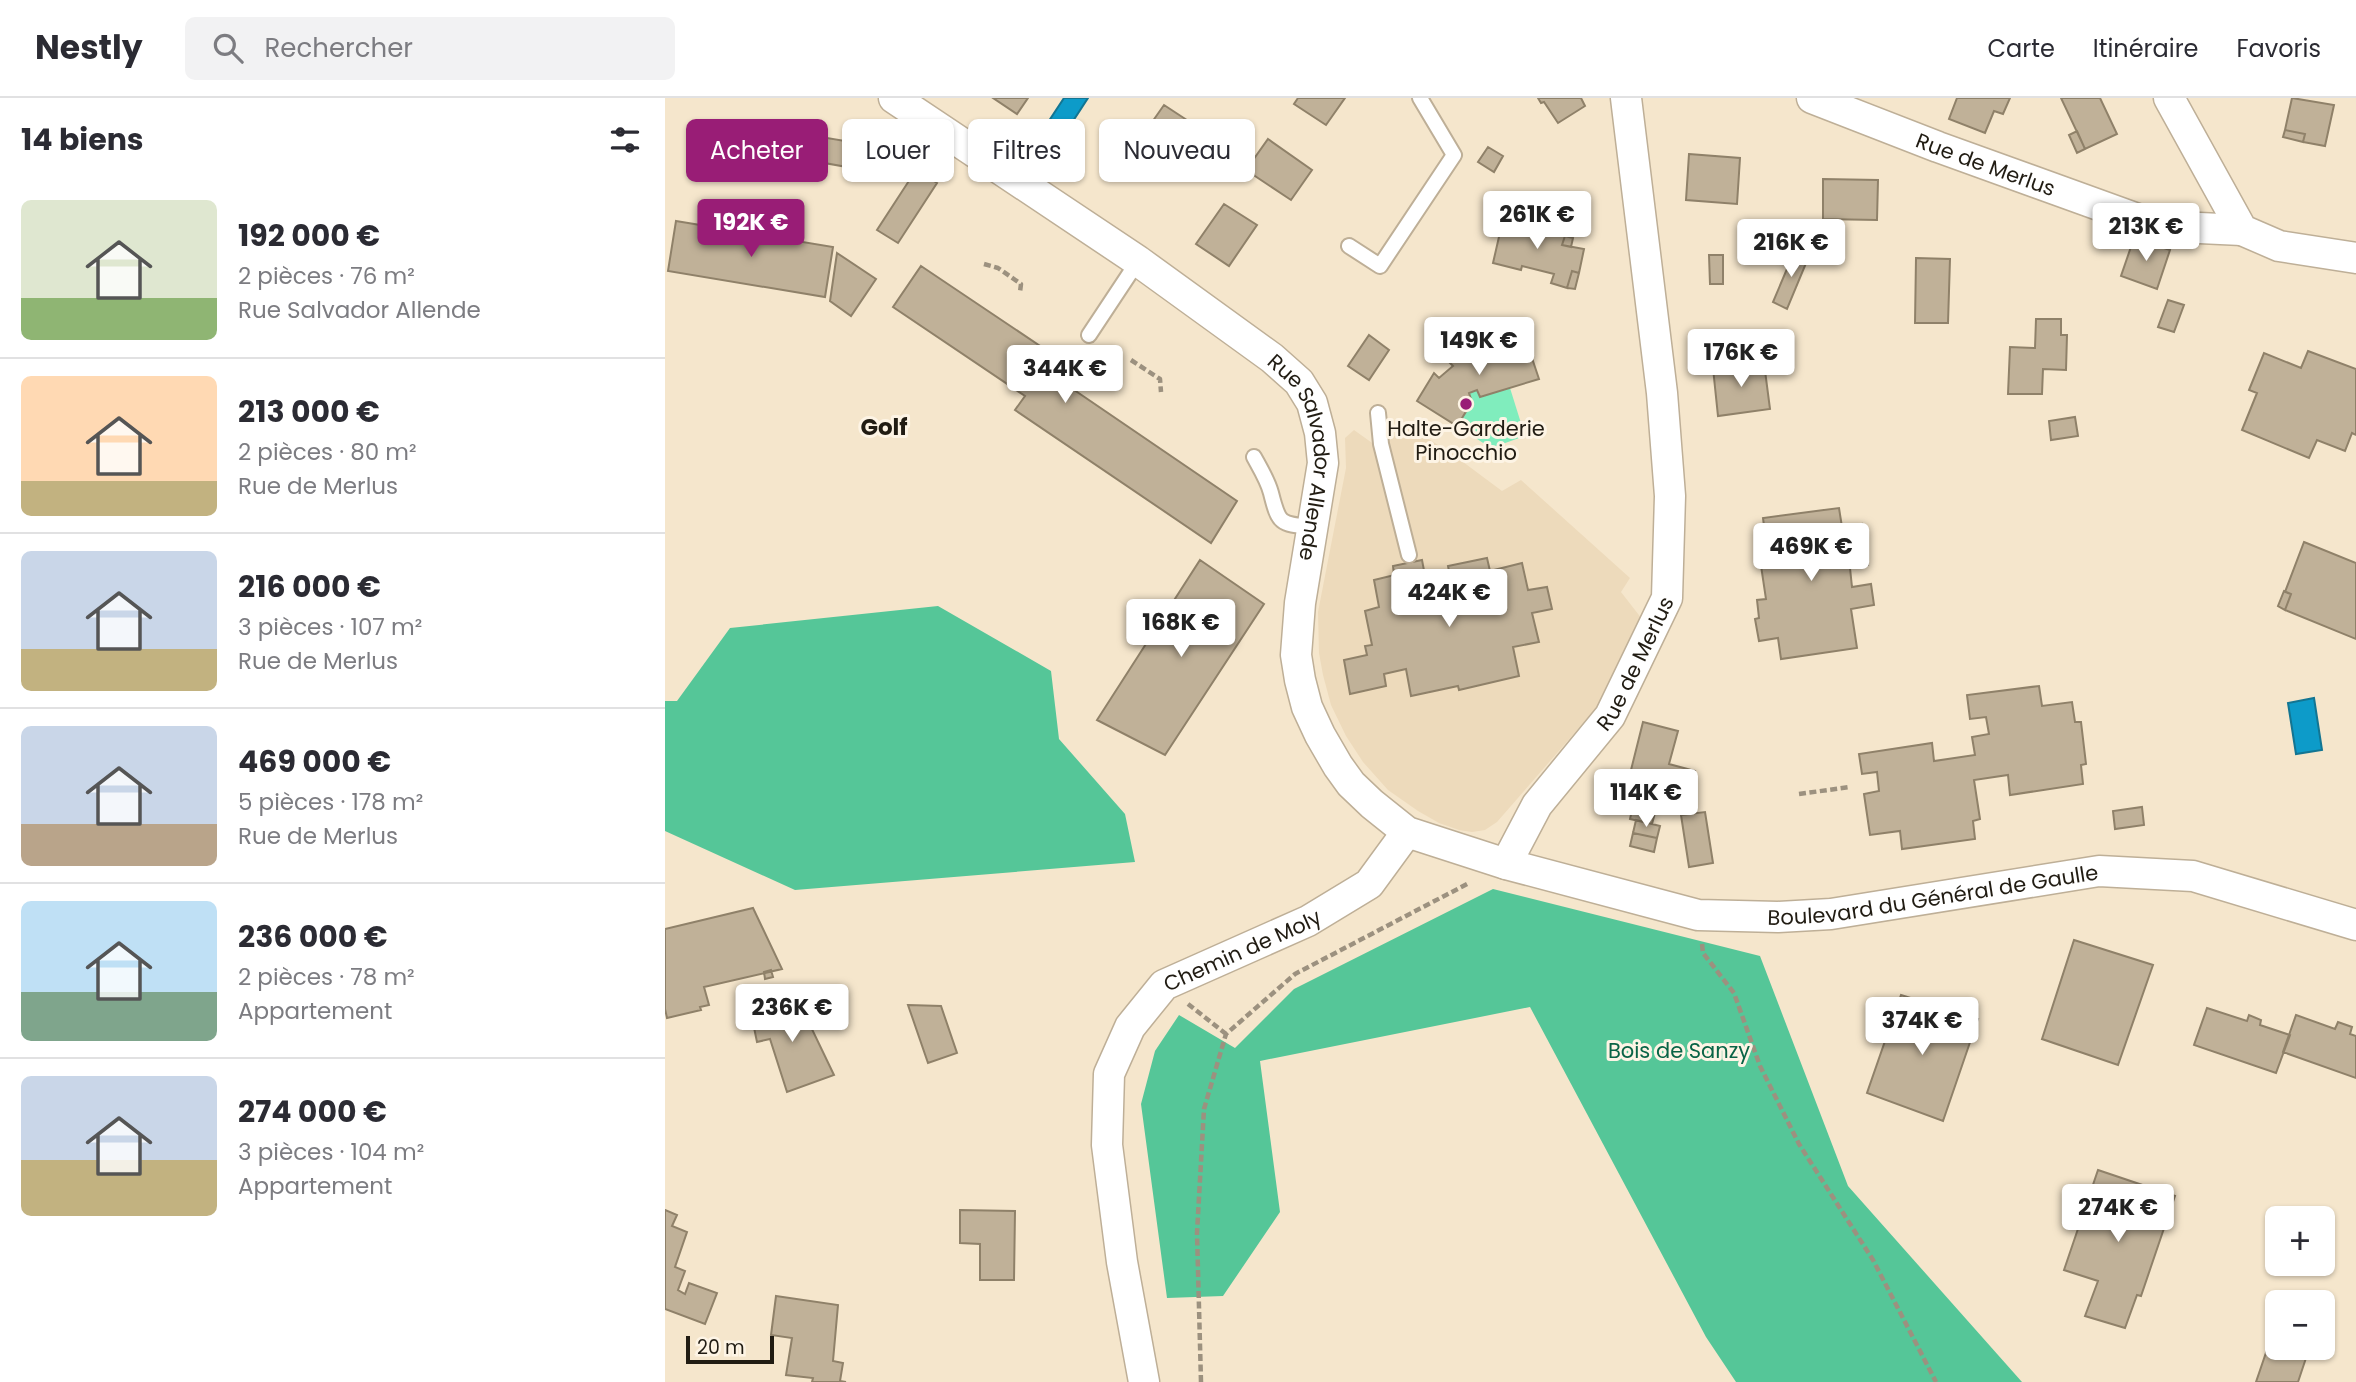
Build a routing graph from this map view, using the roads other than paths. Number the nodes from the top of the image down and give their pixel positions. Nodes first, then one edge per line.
1 (894, 98) edge
2 (1420, 98) edge
3 (1626, 98) edge
4 (1812, 98) edge
5 (2169, 98) edge
6 (2242, 230) junction
7 (1349, 246) dead end
8 (2356, 258) edge
9 (1138, 261) junction
10 (1089, 335) dead end
11 (1378, 413) dead end
12 (1254, 457) dead end
13 (1313, 527) junction
14 (1409, 555) dead end
15 (1407, 832) junction
16 (1506, 864) junction
17 (2356, 925) edge
18 (1144, 1382) edge

1 - 9 street, Rue Salvador Allende
2 - 7 lane
3 - 16 street, Rue de Merlus
4 - 6 street, Rue de Merlus
5 - 6 street
6 - 8 street
9 - 10 lane
9 - 13 street, Rue Salvador Allende
11 - 14 lane
12 - 13 lane
13 - 15 street, Rue Salvador Allende
15 - 16 street, Rue Salvador Allende
15 - 18 street, Chemin de Moly
16 - 17 street, Boulevard du Général de Gaulle

